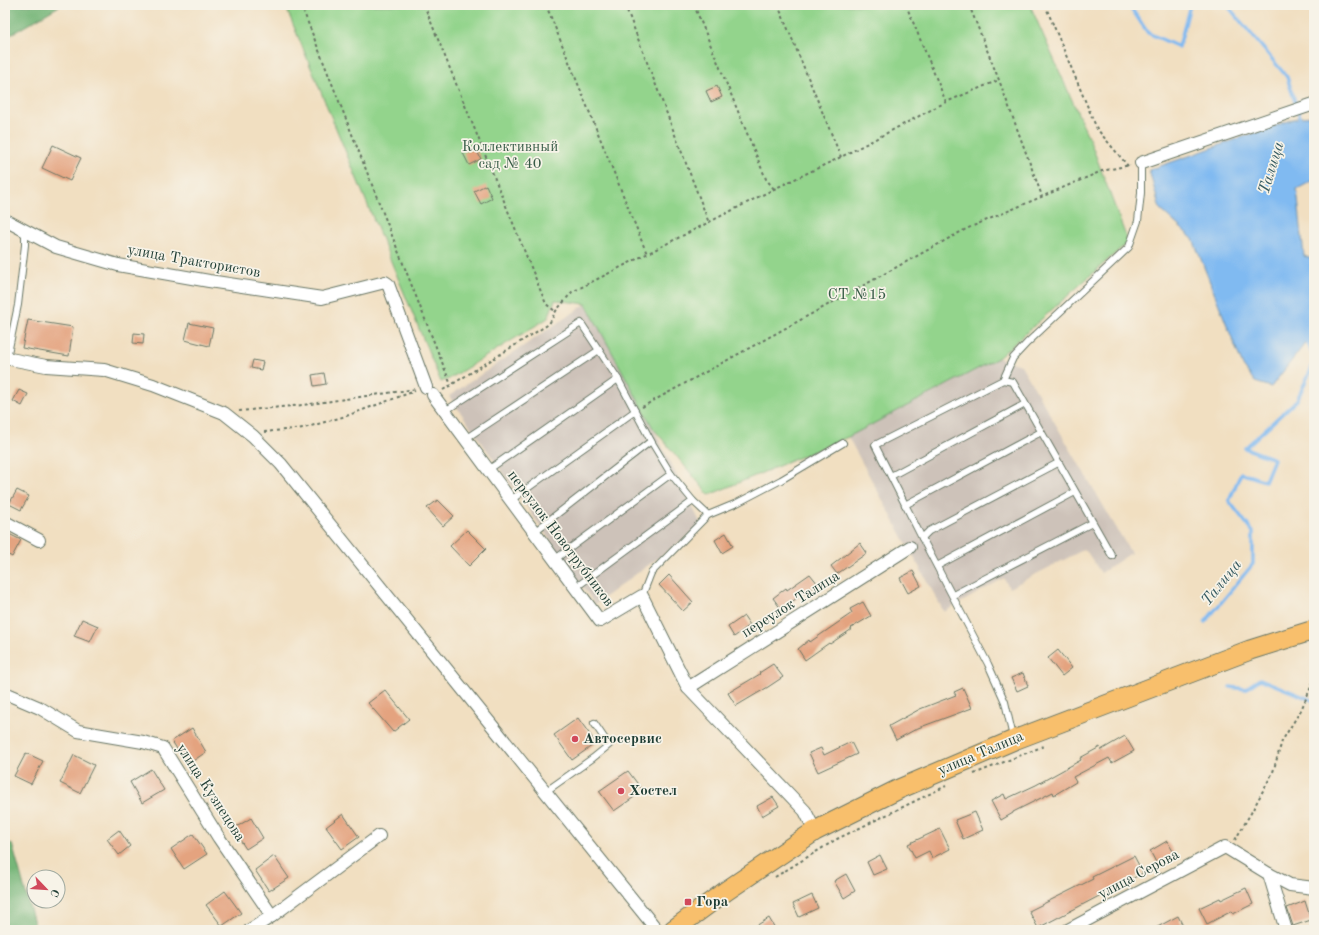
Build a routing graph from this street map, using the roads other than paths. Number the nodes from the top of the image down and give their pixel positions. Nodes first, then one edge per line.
1 (1314, 104) edge
2 (1141, 163) joint
3 (5, 220) edge
4 (19, 227) junction
5 (384, 282) joint
6 (599, 350) junction
7 (6, 358) edge
8 (618, 379) junction
9 (1004, 380) junction
10 (1025, 404) junction
11 (445, 411) junction
12 (635, 411) junction
13 (1041, 432) junction
14 (465, 439) junction
15 (651, 441) junction
16 (843, 443) dead end
17 (1058, 463) junction
18 (488, 470) junction
19 (671, 474) junction
20 (891, 476) junction
21 (1075, 492) junction
22 (511, 500) junction
23 (693, 501) junction
24 (905, 505) junction
25 (708, 515) junction
26 (5, 522) edge
27 (1092, 523) junction
28 (534, 532) junction
29 (922, 538) junction
30 (39, 540) dead end
31 (910, 547) dead end
32 (1112, 556) dead end
33 (554, 560) junction
34 (937, 566) junction
35 (575, 588) junction
36 (953, 595) junction
37 (642, 596) junction
38 (1314, 630) edge
39 (688, 688) junction
40 (5, 693) edge
41 (594, 723) dead end
42 (1014, 740) junction
43 (546, 792) junction
44 (816, 831) junction
45 (379, 836) dead end
46 (1269, 874) junction
47 (1314, 888) edge
48 (272, 916) junction
49 (250, 930) edge
50 (657, 930) edge
51 (673, 930) edge
52 (1068, 930) edge
53 (1286, 930) edge

1 - 2 street
2 - 9 lane
3 - 4 street, улица Трактористов
4 - 5 street, улица Трактористов
4 - 7 lane
5 - 11 street, переулок Новотрубников
6 - 8 lane
6 - 11 lane
6 - 14 lane
7 - 43 street
8 - 12 lane
8 - 18 lane
9 - 10 lane
9 - 20 lane
10 - 13 lane
10 - 20 lane
11 - 14 street, переулок Новотрубников
12 - 15 lane
12 - 22 lane
13 - 17 lane
13 - 24 lane
14 - 18 street, переулок Новотрубников
15 - 19 lane
15 - 28 lane
16 - 25 lane
17 - 21 lane
17 - 29 lane
18 - 22 street, переулок Новотрубников
19 - 23 lane
19 - 33 lane
20 - 24 lane
21 - 27 lane
21 - 34 lane
22 - 28 street, переулок Новотрубников
23 - 25 lane
23 - 35 lane
24 - 29 lane
25 - 37 lane
26 - 30 street
27 - 32 lane
27 - 36 lane
28 - 33 street, переулок Новотрубников
29 - 34 lane
31 - 39 street, переулок Талица
33 - 35 street, переулок Новотрубников
34 - 36 lane
35 - 37 street, переулок Новотрубников
36 - 42 lane
37 - 39 street
38 - 42 main road, улица Талица
39 - 44 street
40 - 48 street, улица Кузнецова
41 - 43 lane
42 - 44 main road, улица Талица
43 - 50 street
44 - 51 main road, улица Талица
45 - 48 street
46 - 47 street
46 - 52 street, улица Серова
46 - 53 street
48 - 49 street

